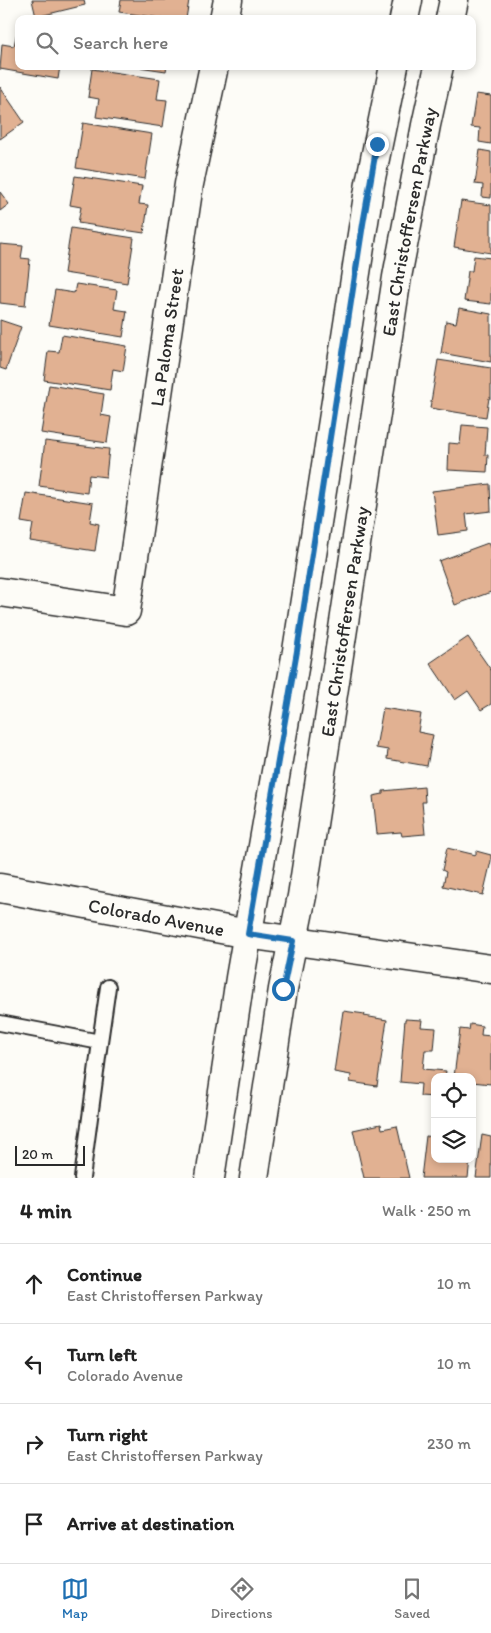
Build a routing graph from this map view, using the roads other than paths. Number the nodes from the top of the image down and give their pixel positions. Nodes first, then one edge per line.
1 (228, 0) edge
2 (408, 0) edge
3 (454, 0) edge
4 (225, 15) edge
5 (405, 15) edge
6 (451, 15) edge
7 (213, 70) edge
8 (393, 70) edge
9 (438, 70) edge
10 (0, 592) edge
11 (0, 888) edge
12 (248, 934) junction
13 (293, 941) junction
14 (491, 969) edge
15 (108, 987) dead end
16 (0, 1024) edge
17 (100, 1042) junction
18 (82, 1178) edge
19 (210, 1178) edge
20 (254, 1178) edge

1 - 4 street
2 - 5 street
3 - 6 street
7 - 10 street, La Paloma Street
8 - 12 street
9 - 13 street, East Christoffersen Parkway
11 - 12 street, Colorado Avenue
12 - 13 street, Colorado Avenue
12 - 19 street
13 - 14 street, Colorado Avenue
13 - 20 street, East Christoffersen Parkway
15 - 17 lane
16 - 17 lane
17 - 18 lane

